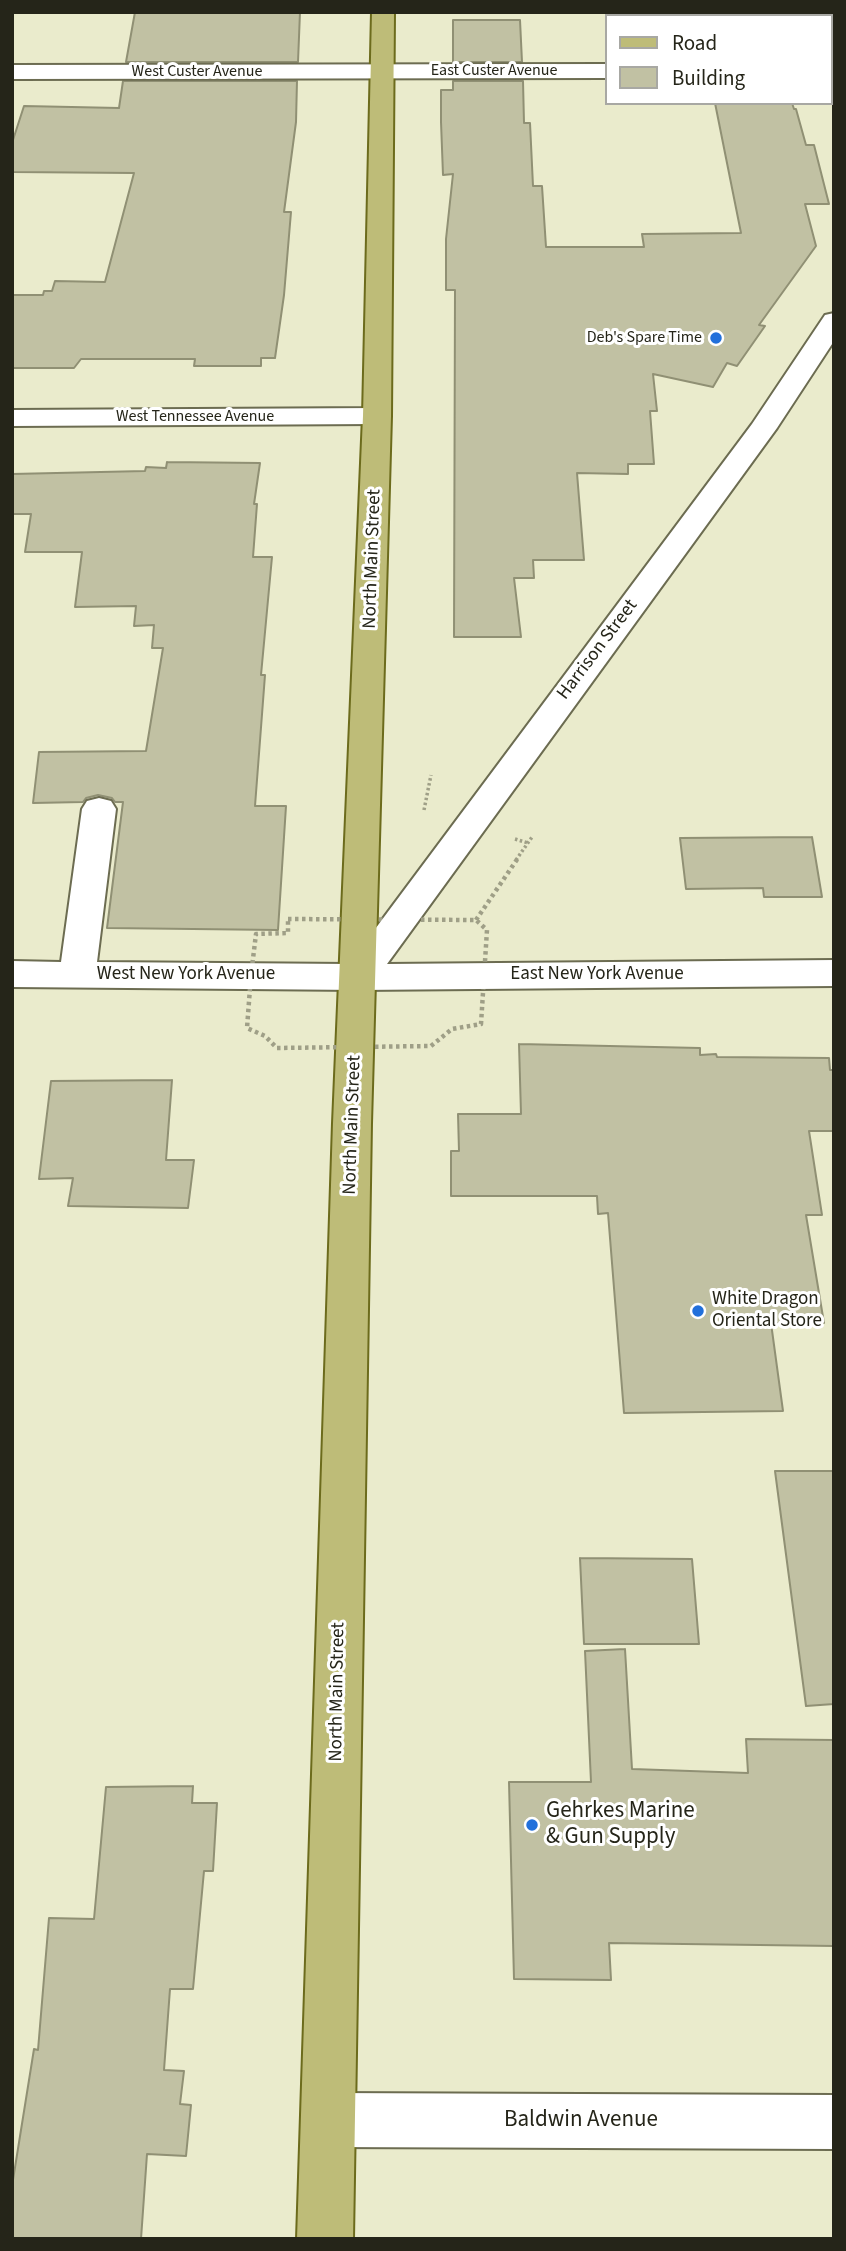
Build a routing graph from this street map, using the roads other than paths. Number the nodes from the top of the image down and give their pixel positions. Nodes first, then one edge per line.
1 (383, 12) edge
2 (604, 71) edge
3 (12, 72) edge
4 (382, 72) junction
5 (834, 321) edge
6 (822, 358) edge
7 (377, 416) junction
8 (12, 418) edge
9 (99, 809) dead end
10 (12, 974) edge
11 (77, 974) junction
12 (834, 974) edge
13 (359, 977) junction
14 (328, 2120) junction
15 (834, 2122) edge
16 (325, 2239) edge

1 - 4 main road, North Main Street
2 - 4 street, East Custer Avenue
3 - 4 street, West Custer Avenue
4 - 7 main road, North Main Street
5 - 6 street, Harrison Street
6 - 13 street, Harrison Street
7 - 8 street, West Tennessee Avenue
7 - 13 main road, North Main Street
9 - 11 street
10 - 11 street, West New York Avenue
11 - 13 street, West New York Avenue
12 - 13 street, East New York Avenue
13 - 14 main road, North Main Street
14 - 15 street, Baldwin Avenue
14 - 16 main road, North Main Street

